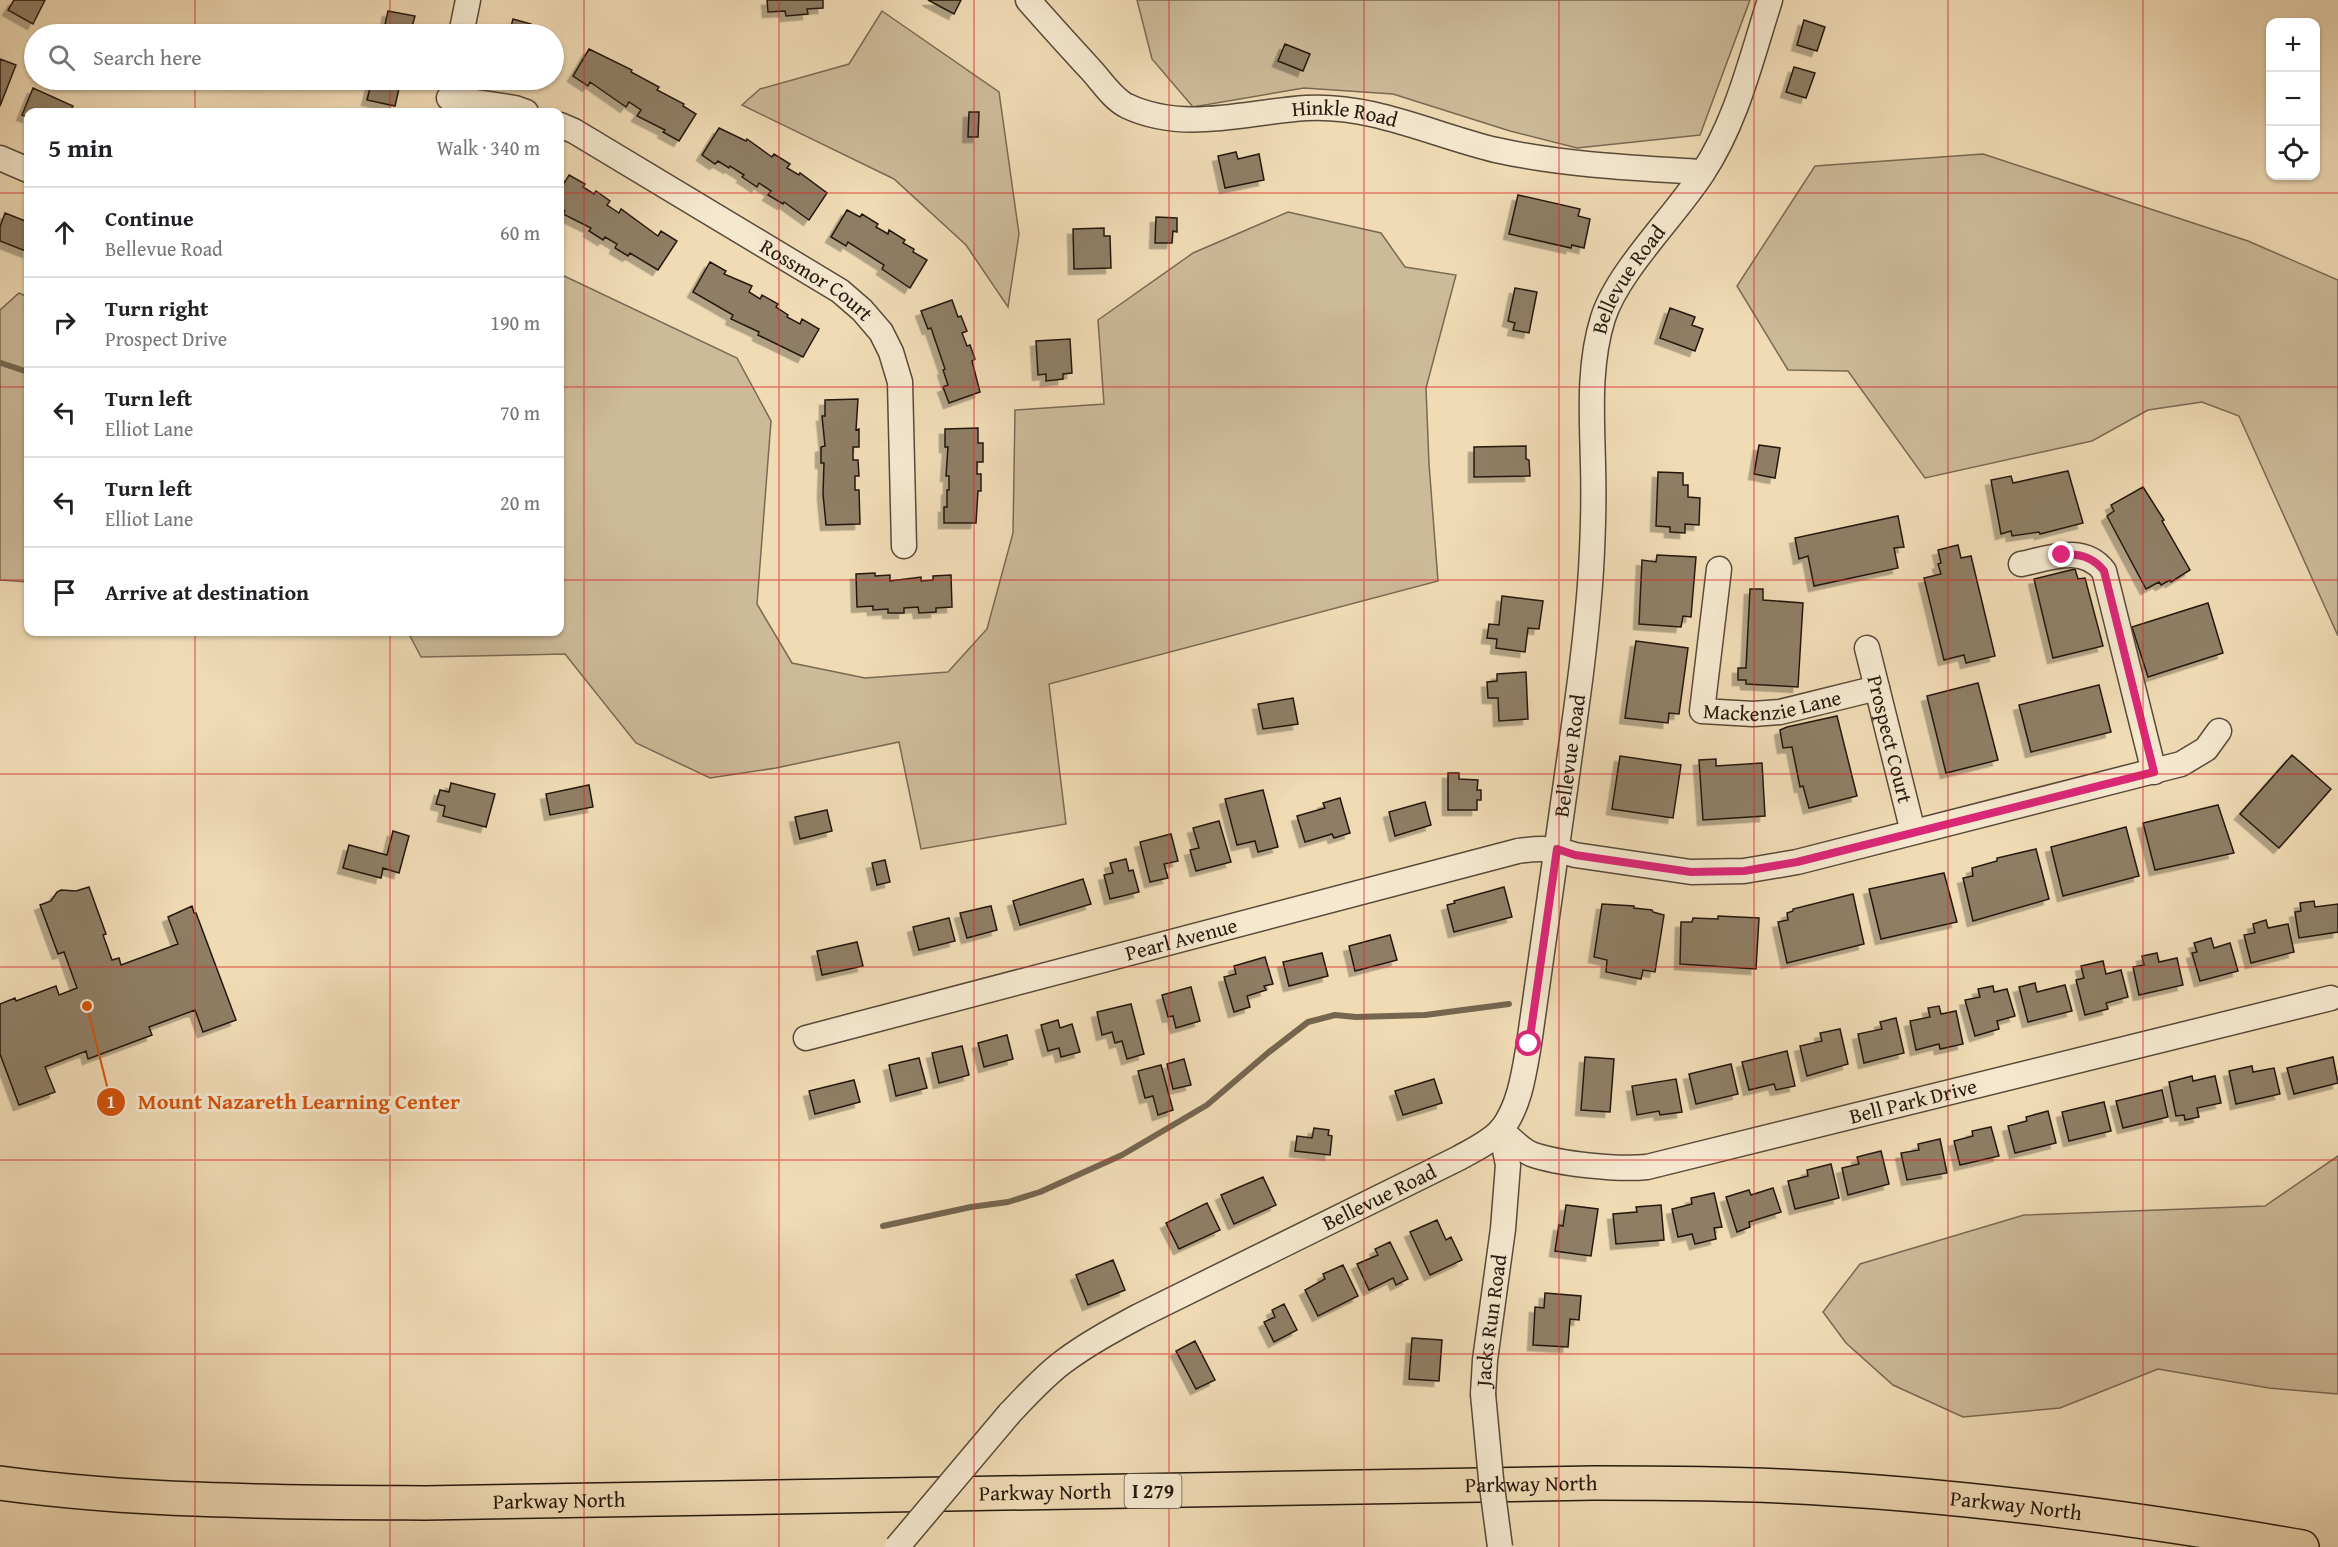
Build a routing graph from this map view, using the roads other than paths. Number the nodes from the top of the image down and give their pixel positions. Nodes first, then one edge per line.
1 (468, 0) edge
2 (1028, 0) edge
3 (1770, 0) edge
4 (463, 24) edge
5 (449, 97) edge
6 (515, 108) edge
7 (564, 126) edge
8 (0, 158) edge
9 (24, 168) edge
10 (1704, 172) junction
11 (904, 546) dead end
12 (2021, 564) dead end
13 (1719, 569) dead end
14 (1867, 648) dead end
15 (1877, 688) junction
16 (2218, 731) dead end
17 (2154, 772) junction
18 (1913, 832) junction
19 (1557, 849) junction
20 (2331, 998) dead end
21 (806, 1038) dead end
22 (1501, 1130) junction
23 (0, 1483) edge
24 (897, 1547) edge
25 (1500, 1547) edge
26 (2302, 1547) edge

1 - 4 street
2 - 10 street, Hinkle Road
3 - 10 street, Bellevue Road
5 - 6 street
7 - 11 street, Rossmor Court
8 - 9 street
10 - 19 street, Bellevue Road
12 - 17 street
13 - 15 street, Mackenzie Lane
14 - 15 street, Prospect Court
15 - 18 street, Prospect Court
16 - 17 street, Pearl Avenue
17 - 18 street, Pearl Avenue
18 - 19 street, Pearl Avenue
19 - 21 street, Pearl Avenue
19 - 22 street, Bellevue Road
20 - 22 street, Bell Park Drive
22 - 24 street, Bellevue Road, bridge
22 - 25 street, Jacks Run Road, bridge
23 - 26 highway, Parkway North / I 279

